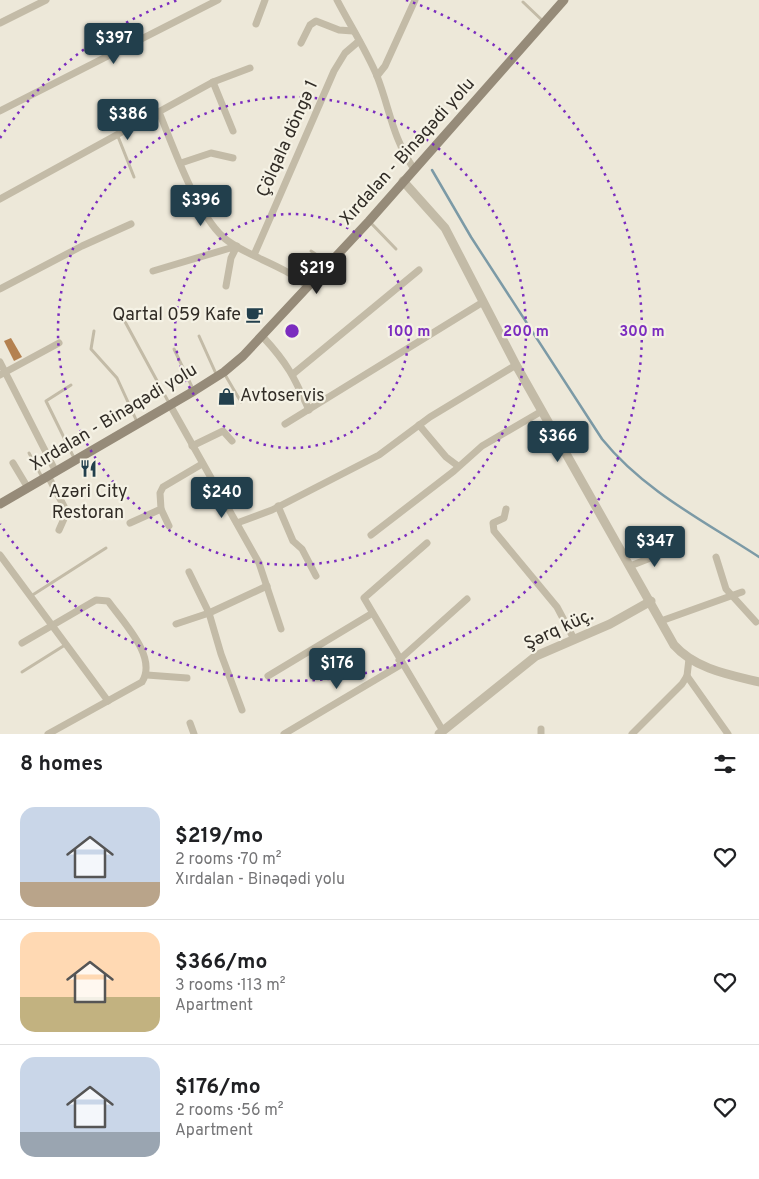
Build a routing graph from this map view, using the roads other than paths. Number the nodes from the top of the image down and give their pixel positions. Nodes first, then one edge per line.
1 (46, 0) edge
2 (218, 0) edge
3 (265, 0) edge
4 (337, 0) edge
5 (414, 0) edge
6 (564, 0) edge
7 (523, 2) dead end
8 (545, 22) junction
9 (0, 23) edge
10 (256, 24) dead end
11 (354, 31) junction
12 (359, 41) junction
13 (301, 42) dead end
14 (250, 68) dead end
15 (377, 76) junction
16 (213, 82) junction
17 (0, 111) edge
18 (159, 112) junction
19 (233, 131) dead end
20 (117, 134) junction
21 (233, 158) dead end
22 (180, 162) junction
23 (414, 168) junction
24 (134, 177) dead end
25 (403, 181) junction
26 (0, 199) edge
27 (369, 221) junction
28 (131, 224) dead end
29 (237, 246) junction
30 (396, 249) dead end
31 (311, 251) dead end
32 (254, 255) junction
33 (329, 264) junction
34 (419, 270) dead end
35 (153, 271) dead end
36 (226, 286) dead end
37 (308, 287) junction
38 (0, 289) edge
39 (483, 302) junction
40 (123, 318) dead end
41 (94, 332) dead end
42 (199, 336) dead end
43 (263, 337) junction
44 (59, 343) dead end
45 (174, 349) dead end
46 (0, 362) edge
47 (516, 365) junction
48 (2, 373) edge
49 (220, 374) junction
50 (293, 374) junction
51 (71, 385) dead end
52 (194, 391) junction
53 (242, 402) dead end
54 (170, 405) junction
55 (309, 410) junction
56 (542, 411) junction
57 (138, 424) junction
58 (285, 424) dead end
59 (419, 425) junction
60 (232, 441) dead end
61 (192, 446) junction
62 (29, 453) dead end
63 (75, 461) junction
64 (13, 463) dead end
65 (202, 464) junction
66 (458, 466) junction
67 (49, 476) junction
68 (28, 488) junction
69 (0, 504) edge
70 (278, 506) junction
71 (161, 509) junction
72 (506, 509) dead end
73 (237, 522) junction
74 (130, 523) dead end
75 (168, 526) dead end
76 (59, 530) dead end
77 (371, 535) dead end
78 (427, 542) dead end
79 (106, 548) dead end
80 (671, 550) dead end
81 (0, 555) edge
82 (716, 557) dead end
83 (630, 566) junction
84 (189, 572) dead end
85 (316, 576) dead end
86 (267, 586) junction
87 (742, 592) dead end
88 (732, 595) junction
89 (30, 596) junction
90 (467, 600) dead end
91 (651, 601) junction
92 (209, 613) junction
93 (371, 614) junction
94 (661, 621) junction
95 (756, 622) dead end
96 (176, 624) dead end
97 (52, 626) junction
98 (281, 629) dead end
99 (574, 639) junction
100 (22, 643) dead end
101 (66, 645) junction
102 (689, 659) junction
103 (401, 662) junction
104 (22, 672) dead end
105 (147, 675) junction
106 (268, 676) dead end
107 (687, 676) junction
108 (187, 678) dead end
109 (759, 682) edge
110 (108, 701) junction
111 (242, 710) dead end
112 (190, 723) dead end
113 (441, 732) edge
114 (48, 734) edge
115 (194, 734) edge
116 (284, 734) edge
117 (632, 734) edge
118 (728, 734) edge

1 - 9 street
2 - 17 street
3 - 10 street
4 - 11 street
5 - 15 street
6 - 8 main road, Xırdalan - Binəqədi yolu
7 - 8 lane
8 - 23 main road, Xırdalan - Binəqədi yolu
11 - 12 street
11 - 13 street
12 - 15 street
12 - 32 street, Çölqala döngə 1
14 - 16 street
15 - 23 street
16 - 18 street
16 - 19 street
18 - 20 street
18 - 22 street
20 - 24 lane
20 - 26 street
21 - 22 street
22 - 29 street
23 - 25 main road, Xırdalan - Binəqədi yolu
25 - 27 main road, Xırdalan - Binəqədi yolu
25 - 39 street
27 - 30 lane
27 - 33 main road, Xırdalan - Binəqədi yolu
28 - 38 street
29 - 32 street
29 - 35 street
29 - 36 street
31 - 33 lane
32 - 37 street
33 - 37 main road, Xırdalan - Binəqədi yolu
34 - 50 street
37 - 43 main road, Xırdalan - Binəqədi yolu
39 - 47 street
39 - 55 street
40 - 54 lane
41 - 57 lane
42 - 49 lane
43 - 49 main road, Xırdalan - Binəqədi yolu
43 - 50 street
44 - 48 street
45 - 52 lane
46 - 48 street
47 - 56 street
47 - 59 street
48 - 67 street
49 - 52 main road, Xırdalan - Binəqədi yolu
49 - 53 lane
50 - 55 street
51 - 63 lane
52 - 54 main road, Xırdalan - Binəqədi yolu
54 - 57 main road, Xırdalan - Binəqədi yolu
54 - 61 street
55 - 58 street
56 - 66 street
56 - 83 street
57 - 63 main road, Xırdalan - Binəqədi yolu
59 - 66 street
59 - 70 street
60 - 61 street
61 - 65 street
62 - 67 lane
63 - 67 main road, Xırdalan - Binəqədi yolu
64 - 68 street
65 - 71 street
65 - 73 street
66 - 77 street
67 - 68 main road, Xırdalan - Binəqədi yolu
67 - 76 street
68 - 69 main road, Xırdalan - Binəqədi yolu
70 - 73 street
70 - 85 street
71 - 74 street
71 - 75 street
72 - 99 street
73 - 86 street
78 - 93 street
79 - 89 lane
80 - 83 street
81 - 89 street
82 - 88 street
83 - 91 street
84 - 92 street
86 - 92 street
86 - 98 street
87 - 88 street
88 - 94 street
88 - 95 street
89 - 97 street
90 - 103 street
91 - 94 street
91 - 99 street, Şərq küç.
92 - 96 street
92 - 111 street
93 - 103 street
93 - 106 street
94 - 102 street
97 - 100 street
97 - 101 street
97 - 105 street
99 - 113 street, Şərq küç.
101 - 104 lane
101 - 110 street
102 - 107 street
102 - 109 street
103 - 113 street
103 - 116 street
105 - 108 street
105 - 110 street
107 - 117 street
107 - 118 street
110 - 114 street
112 - 115 street

